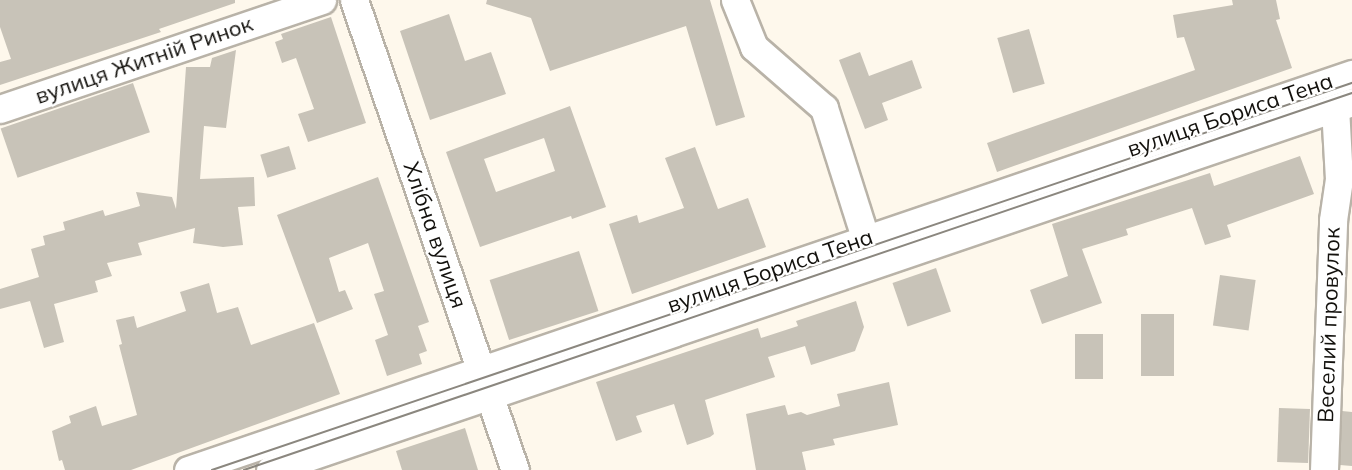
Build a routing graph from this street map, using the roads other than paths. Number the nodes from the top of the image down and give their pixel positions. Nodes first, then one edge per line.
1 (322, 0) edge
2 (354, 0) edge
3 (735, 0) edge
4 (1352, 74) edge
5 (1344, 105) edge
6 (0, 109) edge
7 (865, 238) junction
8 (874, 264) junction
9 (482, 370) junction
10 (490, 396) junction
11 (188, 470) edge
12 (270, 470) edge
13 (515, 470) edge
14 (1324, 470) edge

1 - 6 street, вулиця Житній Ринок
2 - 9 street, Хлібна вулиця
3 - 7 street
4 - 7 street, вулиця Бориса Тена
5 - 8 street, вулиця Бориса Тена
5 - 14 street, Веселий провулок
7 - 8 street
7 - 9 street, вулиця Бориса Тена
8 - 10 street, вулиця Бориса Тена
9 - 10 street, Хлібна вулиця
9 - 11 street, вулиця Бориса Тена
10 - 12 street, вулиця Бориса Тена
10 - 13 street, Хлібна вулиця

